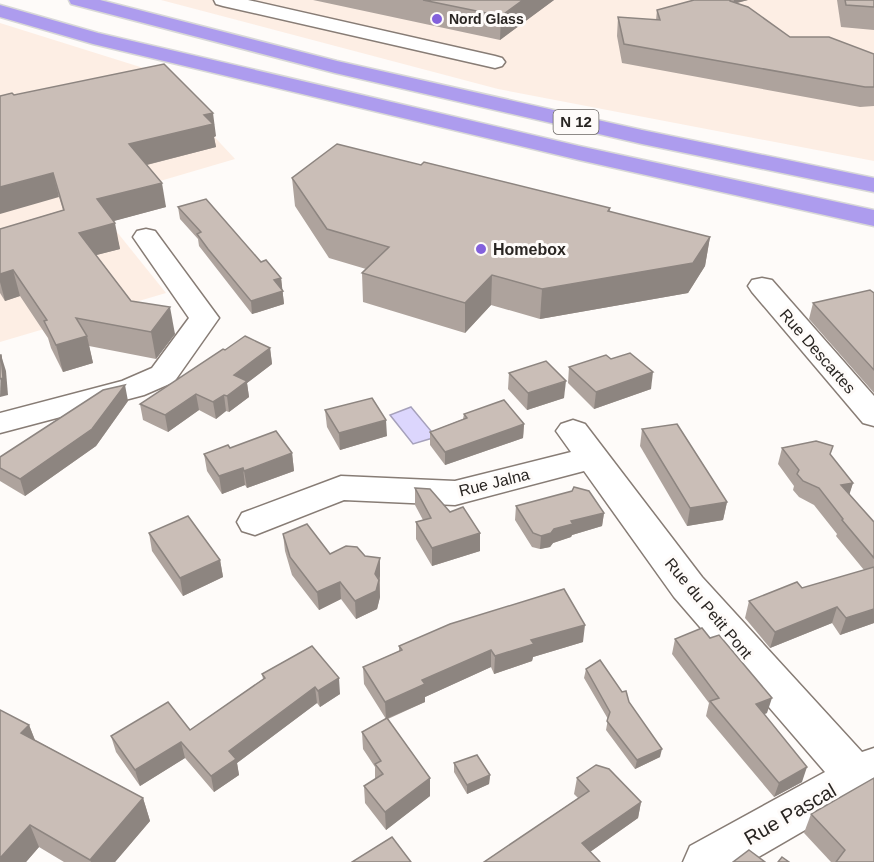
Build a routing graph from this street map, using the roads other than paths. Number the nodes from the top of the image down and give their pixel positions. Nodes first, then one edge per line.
1 (78, 0) edge
2 (224, 0) edge
3 (0, 11) edge
4 (279, 53) junction
5 (495, 62) dead end
6 (579, 153) junction
7 (874, 171) edge
8 (874, 185) edge
9 (874, 218) edge
10 (874, 230) edge
11 (146, 237) dead end
12 (762, 286) dead end
13 (874, 416) edge
14 (0, 423) edge
15 (583, 444) joint
16 (255, 522) dead end
17 (865, 772) edge
18 (707, 862) edge

1 - 4 highway, N 12
2 - 5 street
3 - 6 highway, N 12
4 - 7 highway
4 - 8 highway, N 12
6 - 9 highway, N 12
6 - 10 highway
11 - 14 street
12 - 13 street, Rue Descartes
15 - 16 street, Rue Jalna
15 - 17 street, Rue du Petit Pont
17 - 18 street, Rue Pascal

